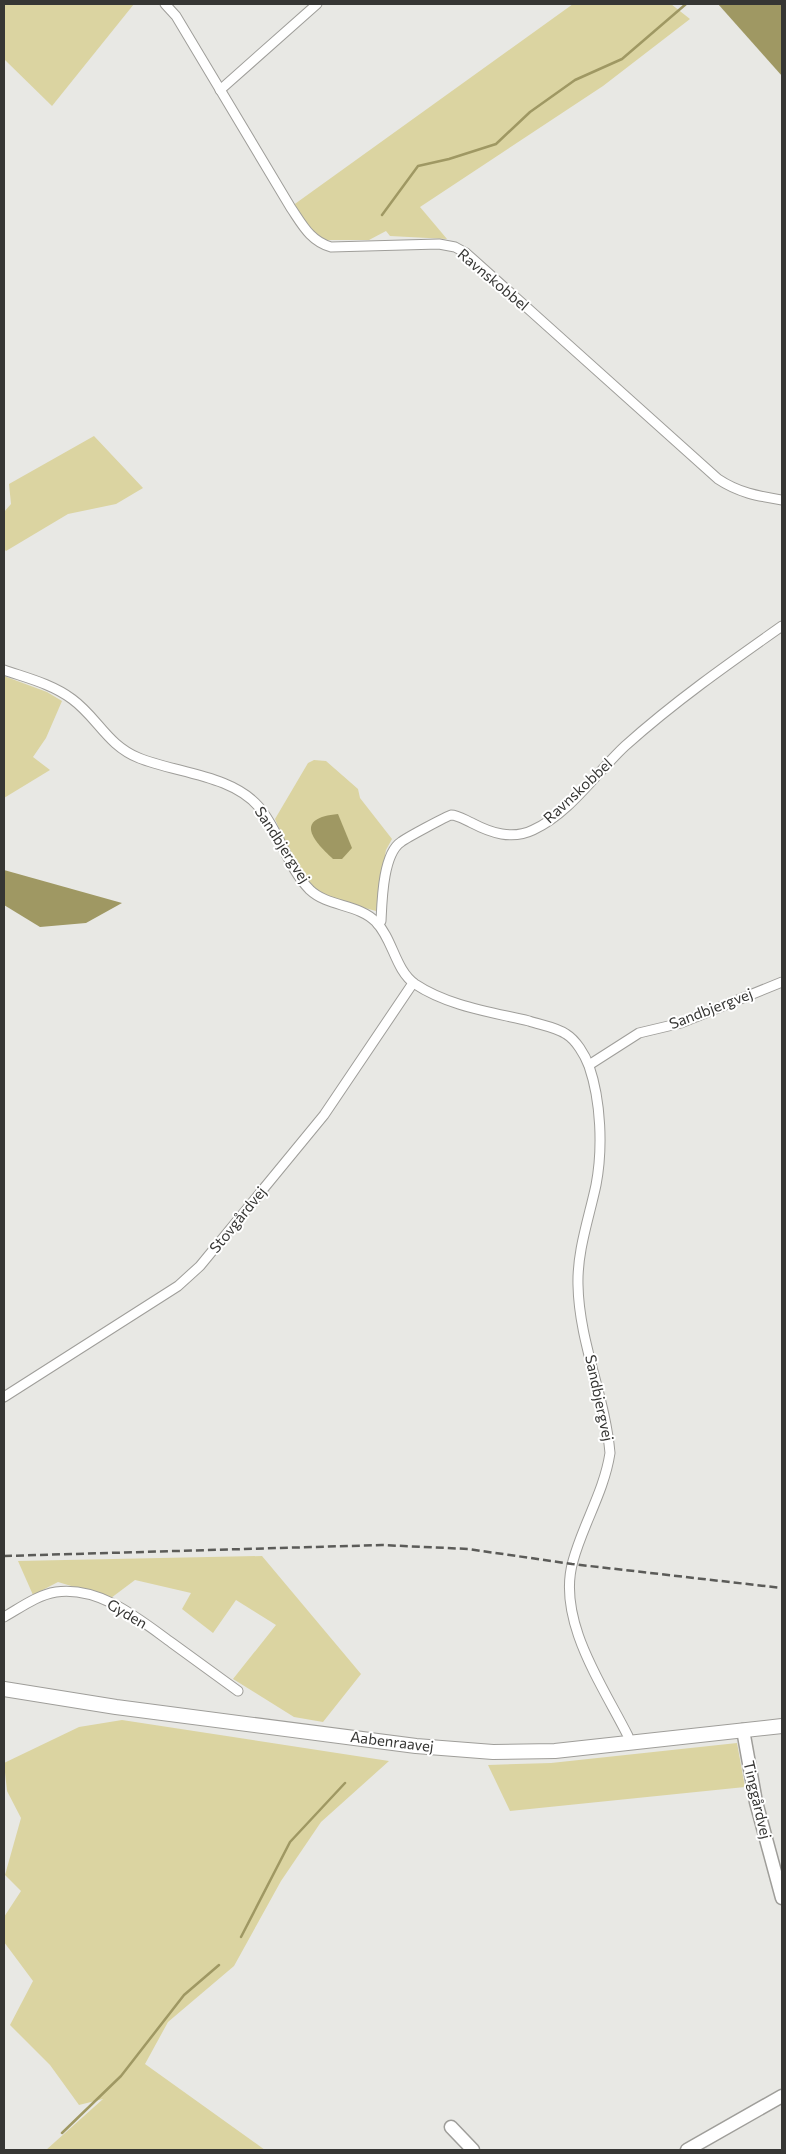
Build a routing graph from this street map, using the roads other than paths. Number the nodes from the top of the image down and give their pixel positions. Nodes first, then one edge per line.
1 (166, 4) edge
2 (317, 4) edge
3 (220, 90) junction
4 (782, 500) edge
5 (782, 626) edge
6 (4, 670) edge
7 (378, 924) junction
8 (782, 982) edge
9 (413, 983) junction
10 (588, 1065) junction
11 (4, 1397) edge
12 (4, 1617) edge
13 (4, 1689) edge
14 (238, 1691) dead end
15 (782, 1726) edge
16 (743, 1730) junction
17 (630, 1744) junction
18 (782, 1898) edge
19 (782, 2096) edge
20 (450, 2127) dead end
21 (473, 2150) edge
22 (687, 2150) edge

1 - 3 street, Ravnskobbel
2 - 3 street
3 - 4 street, Ravnskobbel
5 - 7 street, Ravnskobbel
6 - 7 street, Sandbjergvej
7 - 9 street
8 - 10 street, Sandbjergvej
9 - 10 street, Sandbjergvej
9 - 11 street, Stovgårdvej
10 - 17 street, Sandbjergvej
12 - 14 street, Gyden
13 - 17 main road, Aabenraavej
15 - 16 main road, Aabenraavej
16 - 17 main road, Aabenraavej
16 - 18 street, Tinggårdvej
19 - 22 street
20 - 21 street

